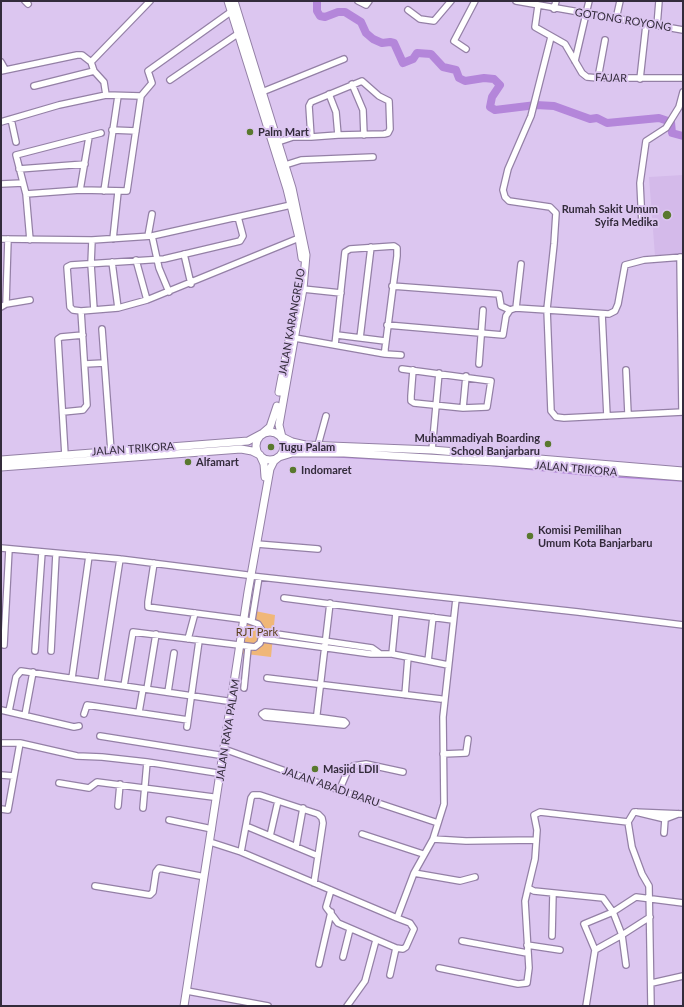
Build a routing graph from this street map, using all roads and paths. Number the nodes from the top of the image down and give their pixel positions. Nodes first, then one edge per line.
1 (150, 1) edge
2 (228, 1) edge
3 (234, 1) edge
4 (358, 1) edge
5 (369, 1) edge
6 (451, 1) edge
7 (475, 1) edge
8 (516, 1) edge
9 (556, 1) edge
10 (589, 1) edge
11 (620, 1) edge
12 (659, 1) edge
13 (538, 4) edge
14 (554, 9) junction
15 (408, 10) dead end
16 (232, 11) junction
17 (586, 14) junction
18 (616, 20) junction
19 (646, 24) junction
20 (657, 26) junction
21 (683, 30) edge
22 (239, 33) junction
23 (551, 37) junction
24 (606, 40) dead end
25 (466, 49) dead end
26 (344, 59) dead end
27 (250, 61) junction
28 (574, 61) junction
29 (1, 62) edge
30 (91, 62) junction
31 (3, 70) edge
32 (94, 71) junction
33 (598, 78) junction
34 (640, 78) junction
35 (683, 78) edge
36 (170, 80) dead end
37 (352, 84) junction
38 (34, 86) dead end
39 (262, 92) junction
40 (683, 92) edge
41 (106, 94) junction
42 (329, 94) junction
43 (118, 96) junction
44 (141, 96) junction
45 (11, 119) junction
46 (1, 122) edge
47 (112, 130) junction
48 (136, 131) junction
49 (101, 133) dead end
50 (338, 135) junction
51 (364, 135) junction
52 (89, 137) junction
53 (311, 137) junction
54 (16, 142) dead end
55 (278, 142) junction
56 (373, 157) dead end
57 (85, 164) junction
58 (282, 166) junction
59 (19, 169) junction
60 (23, 183) junction
61 (1, 184) edge
62 (80, 190) junction
63 (104, 191) junction
64 (118, 192) junction
65 (26, 194) junction
66 (291, 204) junction
67 (152, 214) dead end
68 (238, 217) junction
69 (642, 224) dead end
70 (150, 236) junction
71 (299, 238) junction
72 (1, 239) edge
73 (8, 239) junction
74 (113, 239) junction
75 (30, 240) junction
76 (92, 240) junction
77 (371, 247) junction
78 (184, 254) junction
79 (681, 257) edge
80 (157, 259) junction
81 (136, 260) junction
82 (112, 262) junction
83 (91, 264) junction
84 (521, 264) dead end
85 (3, 269) edge
86 (3, 280) edge
87 (191, 284) junction
88 (392, 286) junction
89 (303, 289) junction
90 (169, 292) junction
91 (341, 293) junction
92 (30, 300) dead end
93 (147, 300) junction
94 (4, 306) edge
95 (118, 308) junction
96 (516, 308) junction
97 (547, 309) junction
98 (94, 310) junction
99 (483, 310) dead end
100 (510, 310) junction
101 (81, 311) junction
102 (602, 314) junction
103 (387, 325) junction
104 (102, 329) dead end
105 (481, 333) junction
106 (83, 335) junction
107 (337, 335) junction
108 (295, 338) junction
109 (360, 338) junction
110 (385, 340) junction
111 (335, 346) junction
112 (385, 354) junction
113 (401, 355) dead end
114 (104, 363) junction
115 (85, 364) junction
116 (479, 364) dead end
117 (402, 369) dead end
118 (413, 370) junction
119 (626, 370) dead end
120 (439, 373) junction
121 (466, 376) junction
122 (436, 407) junction
123 (463, 408) junction
124 (62, 412) junction
125 (682, 412) edge
126 (628, 414) junction
127 (326, 416) dead end
128 (607, 416) junction
129 (263, 434) junction
130 (282, 437) junction
131 (318, 445) junction
132 (432, 450) junction
133 (111, 451) junction
134 (65, 455) junction
135 (260, 456) junction
136 (279, 457) junction
137 (1, 460) edge
138 (1, 467) edge
139 (621, 469) junction
140 (683, 471) edge
141 (683, 477) edge
142 (257, 544) junction
143 (1, 548) edge
144 (9, 549) junction
145 (318, 549) dead end
146 (42, 552) junction
147 (56, 554) junction
148 (89, 556) junction
149 (120, 559) junction
150 (154, 563) junction
151 (249, 576) junction
152 (259, 576) junction
153 (284, 598) dead end
154 (456, 599) junction
155 (330, 603) junction
156 (196, 613) junction
157 (396, 613) junction
158 (433, 617) junction
159 (242, 619) junction
160 (252, 620) junction
161 (453, 620) junction
162 (683, 625) edge
163 (263, 632) junction
164 (156, 634) junction
165 (188, 639) junction
166 (262, 639) junction
167 (199, 641) junction
168 (326, 641) junction
169 (4, 645) dead end
170 (242, 647) junction
171 (325, 648) junction
172 (35, 651) dead end
173 (51, 651) dead end
174 (379, 653) junction
175 (174, 654) dead end
176 (392, 654) junction
177 (408, 657) junction
178 (428, 660) junction
179 (448, 665) junction
180 (33, 672) junction
181 (72, 678) junction
182 (267, 678) dead end
183 (102, 682) junction
184 (321, 685) junction
185 (124, 686) junction
186 (244, 688) dead end
187 (145, 689) junction
188 (168, 692) junction
189 (405, 695) junction
190 (191, 696) junction
191 (441, 700) dead end
192 (227, 701) junction
193 (1, 710) edge
194 (9, 711) junction
195 (139, 712) junction
196 (84, 714) dead end
197 (25, 715) junction
198 (188, 720) junction
199 (316, 720) junction
200 (80, 726) dead end
201 (187, 727) dead end
202 (100, 736) dead end
203 (468, 739) dead end
204 (1, 743) edge
205 (20, 743) junction
206 (222, 752) junction
207 (443, 754) junction
208 (146, 762) junction
209 (403, 772) dead end
210 (217, 773) junction
211 (1, 775) edge
212 (14, 776) junction
213 (59, 783) dead end
214 (120, 784) junction
215 (144, 787) junction
216 (339, 791) junction
217 (213, 797) junction
218 (278, 801) junction
219 (118, 806) dead end
220 (143, 808) dead end
221 (303, 808) junction
222 (1, 809) edge
223 (634, 812) junction
224 (682, 814) edge
225 (665, 819) junction
226 (169, 820) dead end
227 (628, 822) junction
228 (438, 823) junction
229 (246, 826) junction
230 (211, 828) junction
231 (664, 833) dead end
232 (362, 834) dead end
233 (270, 836) junction
234 (433, 839) junction
235 (536, 840) junction
236 (210, 842) junction
237 (296, 847) junction
238 (241, 852) junction
239 (423, 854) junction
240 (318, 856) junction
241 (205, 860) junction
242 (414, 873) junction
243 (200, 876) junction
244 (475, 877) dead end
245 (314, 883) junction
246 (94, 886) dead end
247 (528, 888) junction
248 (331, 890) junction
249 (553, 893) junction
250 (649, 900) junction
251 (683, 903) edge
252 (331, 912) junction
253 (613, 912) junction
254 (650, 917) junction
255 (397, 918) junction
256 (350, 929) junction
257 (622, 935) junction
258 (552, 936) dead end
259 (376, 940) junction
260 (462, 941) dead end
261 (527, 945) junction
262 (396, 948) junction
263 (560, 950) dead end
264 (595, 950) junction
265 (527, 953) junction
266 (343, 957) dead end
267 (319, 964) dead end
268 (626, 965) dead end
269 (439, 968) dead end
270 (390, 975) dead end
271 (683, 977) edge
272 (652, 983) junction
273 (187, 991) junction
274 (180, 1006) edge
275 (184, 1006) edge
276 (268, 1006) edge
277 (347, 1006) edge
278 (586, 1006) edge
279 (651, 1006) edge

1 - 30 street
2 - 16 main road, JALAN KARANGREJO
3 - 27 main road, JALAN KARANGREJO
4 - 5 street
6 - 15 street
7 - 25 street
8 - 13 street, GOTONG ROYONG
9 - 14 street
10 - 17 street
11 - 18 street
12 - 20 street
13 - 14 street, GOTONG ROYONG
13 - 23 street, FAJAR
14 - 17 street, GOTONG ROYONG
16 - 22 main road, JALAN KARANGREJO
16 - 44 street
17 - 18 street, GOTONG ROYONG
17 - 28 street
18 - 19 street, GOTONG ROYONG
19 - 20 street, GOTONG ROYONG
19 - 34 street
20 - 21 street, GOTONG ROYONG
22 - 27 main road, JALAN KARANGREJO
22 - 36 street
23 - 28 street, FAJAR
23 - 97 street
24 - 33 street
26 - 39 street
27 - 39 main road, JALAN KARANGREJO
27 - 58 main road, JALAN KARANGREJO
28 - 33 street, FAJAR
29 - 31 street
30 - 31 street
30 - 32 street
32 - 38 street
32 - 41 street
33 - 34 street, FAJAR
34 - 35 street, FAJAR
37 - 42 street
37 - 51 street
37 - 51 street
39 - 55 main road, JALAN KARANGREJO
40 - 69 street
41 - 43 street
41 - 45 street
42 - 50 street
42 - 53 street
43 - 44 street
43 - 47 street
44 - 48 street
45 - 46 street
45 - 54 street
47 - 48 street
47 - 63 street
48 - 64 street
49 - 52 street
50 - 51 street
50 - 53 street
52 - 57 street
52 - 59 street
53 - 55 street
55 - 58 main road, JALAN KARANGREJO
56 - 58 street
57 - 59 street
57 - 62 street
58 - 66 main road, JALAN KARANGREJO
58 - 89 main road, JALAN KARANGREJO
59 - 60 street
60 - 61 street
60 - 65 street
62 - 63 street
62 - 65 street
63 - 64 street
64 - 74 street
65 - 75 street
66 - 68 street
66 - 71 main road, JALAN KARANGREJO
67 - 70 street
68 - 70 street
68 - 78 street
70 - 74 street
70 - 80 street
71 - 87 street
71 - 129 main road, JALAN KARANGREJO
72 - 73 street
73 - 75 street
73 - 85 street
74 - 76 street
75 - 76 street
76 - 83 street
77 - 88 street
77 - 91 street
77 - 109 street
78 - 80 street
78 - 87 street
79 - 102 street
79 - 125 street
80 - 81 street
80 - 90 street
81 - 82 street
81 - 93 street
82 - 83 street
82 - 95 street
83 - 98 street
83 - 101 street
84 - 96 street
85 - 86 street
86 - 94 street
87 - 90 street
88 - 100 street
88 - 103 street
89 - 91 street
89 - 108 main road, JALAN KARANGREJO
90 - 93 street
91 - 107 street
92 - 94 street
93 - 95 street
95 - 98 street
96 - 97 street
96 - 100 street
97 - 102 street
97 - 128 street
98 - 101 street
99 - 105 street
100 - 105 street
101 - 106 street
102 - 128 street
103 - 105 street
103 - 110 street
104 - 114 street
105 - 116 street
106 - 115 street
106 - 124 street
107 - 109 street
107 - 111 street
108 - 111 street
108 - 130 main road, JALAN KARANGREJO
109 - 110 street
110 - 112 street
111 - 112 street
112 - 113 street
114 - 115 street
114 - 133 street
115 - 124 street
117 - 118 street
118 - 120 street
118 - 122 street
119 - 126 street
120 - 121 street
120 - 122 street
121 - 123 street
121 - 123 street
122 - 123 street
122 - 132 street
124 - 134 street
125 - 126 street
126 - 128 street
127 - 131 street
129 - 130 main road
129 - 133 main road, JALAN TRIKORA
129 - 135 main road
130 - 131 main road, JALAN TRIKORA
130 - 136 main road
131 - 132 main road, JALAN TRIKORA
132 - 139 main road, JALAN TRIKORA
133 - 134 main road, JALAN TRIKORA
134 - 137 main road, JALAN TRIKORA
135 - 136 main road
135 - 138 main road, JALAN TRIKORA
135 - 151 main road, JALAN RAYA PALAM
136 - 139 main road, JALAN TRIKORA
136 - 142 main road, JALAN RAYA PALAM
139 - 140 main road, JALAN TRIKORA
139 - 141 main road, JALAN TRIKORA
142 - 145 street
142 - 151 main road, JALAN RAYA PALAM
143 - 144 street
144 - 146 street
144 - 169 street
146 - 147 street
146 - 172 street
147 - 148 street
147 - 173 street
148 - 149 street
148 - 181 street
149 - 150 street
149 - 183 street
150 - 151 street
150 - 156 street
151 - 152 street
151 - 159 main road, JALAN RAYA PALAM
152 - 154 street
152 - 160 street
153 - 155 street
154 - 161 street
154 - 162 street
155 - 157 street
155 - 168 street
156 - 159 street
156 - 165 street
157 - 158 street
157 - 176 street
158 - 161 street
158 - 178 street
159 - 160 street
159 - 170 main road, JALAN RAYA PALAM
160 - 163 street
161 - 179 street
163 - 166 street
163 - 168 street
164 - 165 street
164 - 185 street
164 - 187 street
165 - 167 street
166 - 170 street
166 - 171 street
167 - 170 street
167 - 190 street
168 - 171 street
168 - 174 street
170 - 186 street
170 - 192 main road, JALAN RAYA PALAM
170 - 206 main road, JALAN RAYA PALAM
171 - 174 street
171 - 184 street
174 - 176 street
175 - 188 street
176 - 177 street
177 - 178 street
177 - 189 street
178 - 179 street
179 - 207 street
180 - 181 street
180 - 194 street
180 - 197 street
181 - 183 street
182 - 184 street
183 - 185 street
184 - 189 street
184 - 199 street
185 - 187 street
187 - 188 street
187 - 195 street
188 - 190 street
189 - 191 street
190 - 192 street
190 - 198 street
192 - 206 main road, JALAN RAYA PALAM
193 - 194 street
194 - 197 street
195 - 196 street
195 - 198 street
197 - 200 street
198 - 201 street
199 - 199 street
202 - 206 street, JALAN ABADI BARU
203 - 207 street
204 - 205 street
205 - 208 street
205 - 212 street
206 - 210 main road, JALAN RAYA PALAM
206 - 216 street, JALAN ABADI BARU
206 - 230 main road, JALAN RAYA PALAM
207 - 228 street
208 - 210 street
208 - 215 street
209 - 216 street
210 - 217 main road, JALAN RAYA PALAM
211 - 212 street
212 - 222 street
213 - 214 street
214 - 215 street
214 - 219 street
215 - 217 street
215 - 220 street
216 - 228 street, JALAN ABADI BARU
217 - 230 main road, JALAN RAYA PALAM
218 - 221 street
218 - 229 street
218 - 233 street
221 - 237 street
221 - 240 street
223 - 224 street
223 - 225 street
223 - 227 street
224 - 225 street
225 - 231 street
226 - 230 street
227 - 235 street
227 - 250 street
228 - 234 street
229 - 233 street
229 - 238 street
230 - 236 main road, JALAN RAYA PALAM
230 - 241 main road, JALAN RAYA PALAM
232 - 239 street
233 - 237 street
234 - 235 street
234 - 239 street
235 - 247 street
236 - 238 street
236 - 241 main road, JALAN RAYA PALAM
237 - 240 street
238 - 245 street
239 - 242 street
240 - 245 street
241 - 243 main road, JALAN RAYA PALAM
241 - 273 main road, JALAN RAYA PALAM
242 - 244 street
242 - 255 street
243 - 246 street
243 - 274 main road, JALAN RAYA PALAM
245 - 248 street
247 - 249 street
247 - 261 street
248 - 252 street
248 - 255 street
249 - 253 street
249 - 258 street
250 - 251 street
250 - 253 street
250 - 254 street
252 - 256 street
252 - 267 street
253 - 257 street
253 - 264 street
254 - 257 street
254 - 272 street
255 - 262 street
256 - 259 street
256 - 266 street
257 - 264 street
257 - 268 street
259 - 262 street
259 - 277 street
260 - 265 street
261 - 263 street
261 - 265 street
262 - 270 street
264 - 278 street
265 - 269 street
271 - 272 street
272 - 279 street
273 - 275 main road, JALAN RAYA PALAM
273 - 276 street

